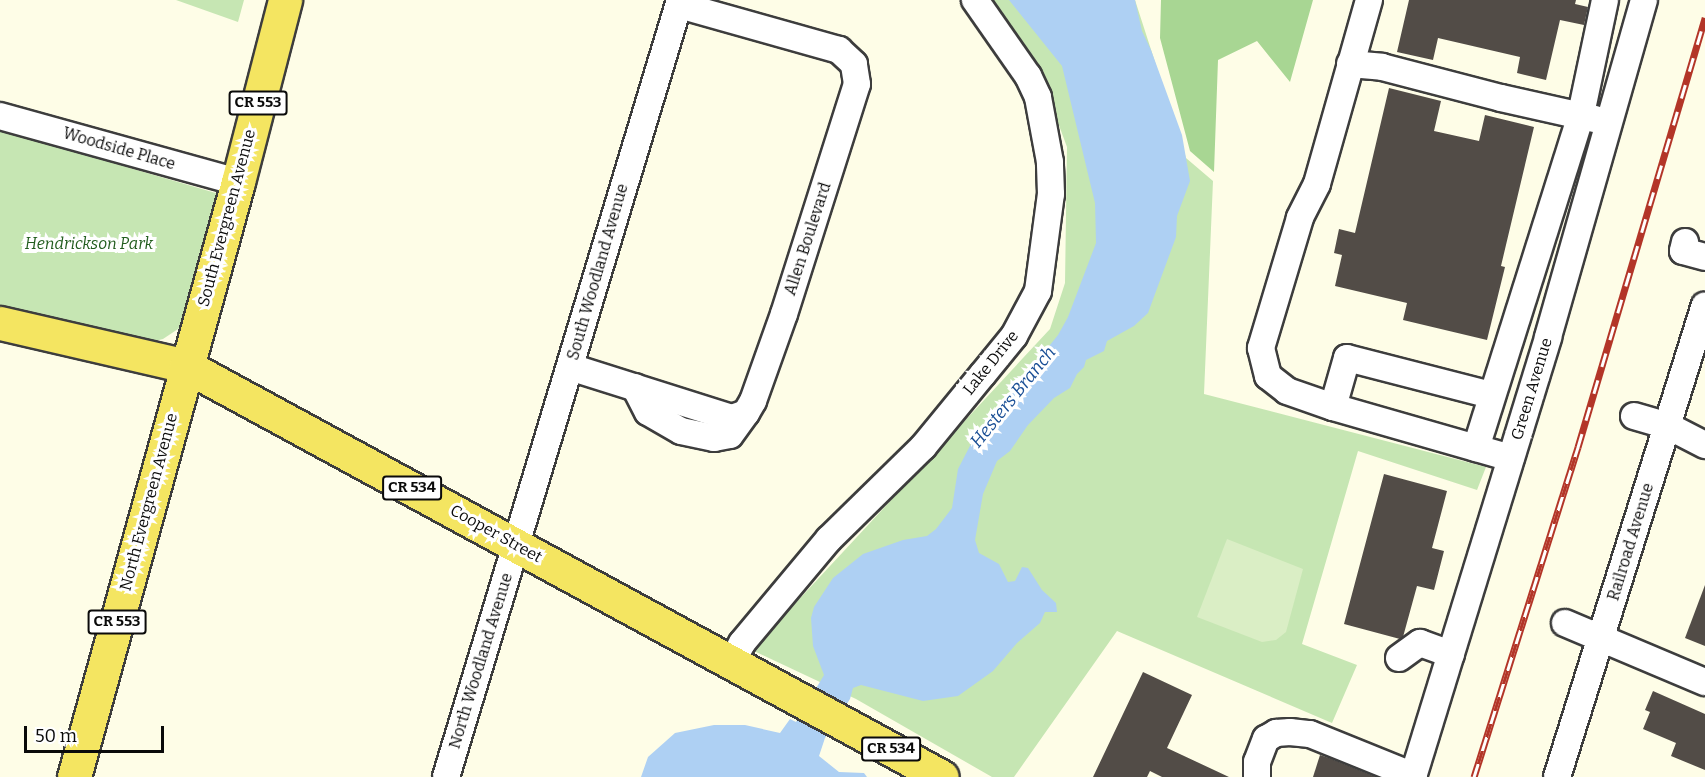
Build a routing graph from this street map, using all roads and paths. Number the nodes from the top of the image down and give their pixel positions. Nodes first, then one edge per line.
1 (285, 0) edge
2 (975, 0) edge
3 (1369, 0) edge
4 (1605, 0) edge
5 (1644, 0) edge
6 (679, 2) edge
7 (1350, 64) junction
8 (1581, 114) junction
9 (0, 116) edge
10 (1611, 123) junction
11 (238, 182) junction
12 (1705, 306) edge
13 (0, 323) edge
14 (186, 366) junction
15 (570, 367) junction
16 (1491, 395) junction
17 (1333, 407) junction
18 (1634, 416) dead end
19 (1668, 426) junction
20 (1705, 445) edge
21 (1476, 448) junction
22 (1511, 458) junction
23 (517, 545) junction
24 (1565, 623) dead end
25 (1602, 637) junction
26 (1451, 654) junction
27 (1399, 658) dead end
28 (731, 663) junction
29 (1705, 682) edge
30 (74, 777) edge
31 (446, 777) edge
32 (942, 777) edge
33 (1257, 777) edge
34 (1414, 777) edge
35 (1557, 777) edge

1 - 11 main road, South Evergreen Avenue / CR 553
2 - 28 street, Lake Drive
3 - 7 street
4 - 8 street
5 - 10 street, Green Avenue
6 - 15 street, South Woodland Avenue
6 - 15 street, Allen Boulevard
7 - 8 street
7 - 17 street
8 - 10 street
8 - 16 street
9 - 11 street, Woodside Place
10 - 22 street, Green Avenue
11 - 14 main road, South Evergreen Avenue / CR 553
12 - 19 street, Railroad Avenue
13 - 14 main road, Cooper Street / CR 534
14 - 23 main road, Cooper Street / CR 534
14 - 30 main road, North Evergreen Avenue / CR 553
15 - 23 street, South Woodland Avenue
16 - 17 street
16 - 21 street
17 - 21 street
18 - 19 street
19 - 20 street
19 - 25 street, Railroad Avenue
21 - 22 street
22 - 26 street, Green Avenue
23 - 28 main road, Cooper Street / CR 534
23 - 31 street, North Woodland Avenue
24 - 25 street
25 - 29 street
25 - 35 street, Railroad Avenue
26 - 27 street
26 - 34 street, Green Avenue
28 - 32 main road, Cooper Street / CR 534
33 - 34 street

